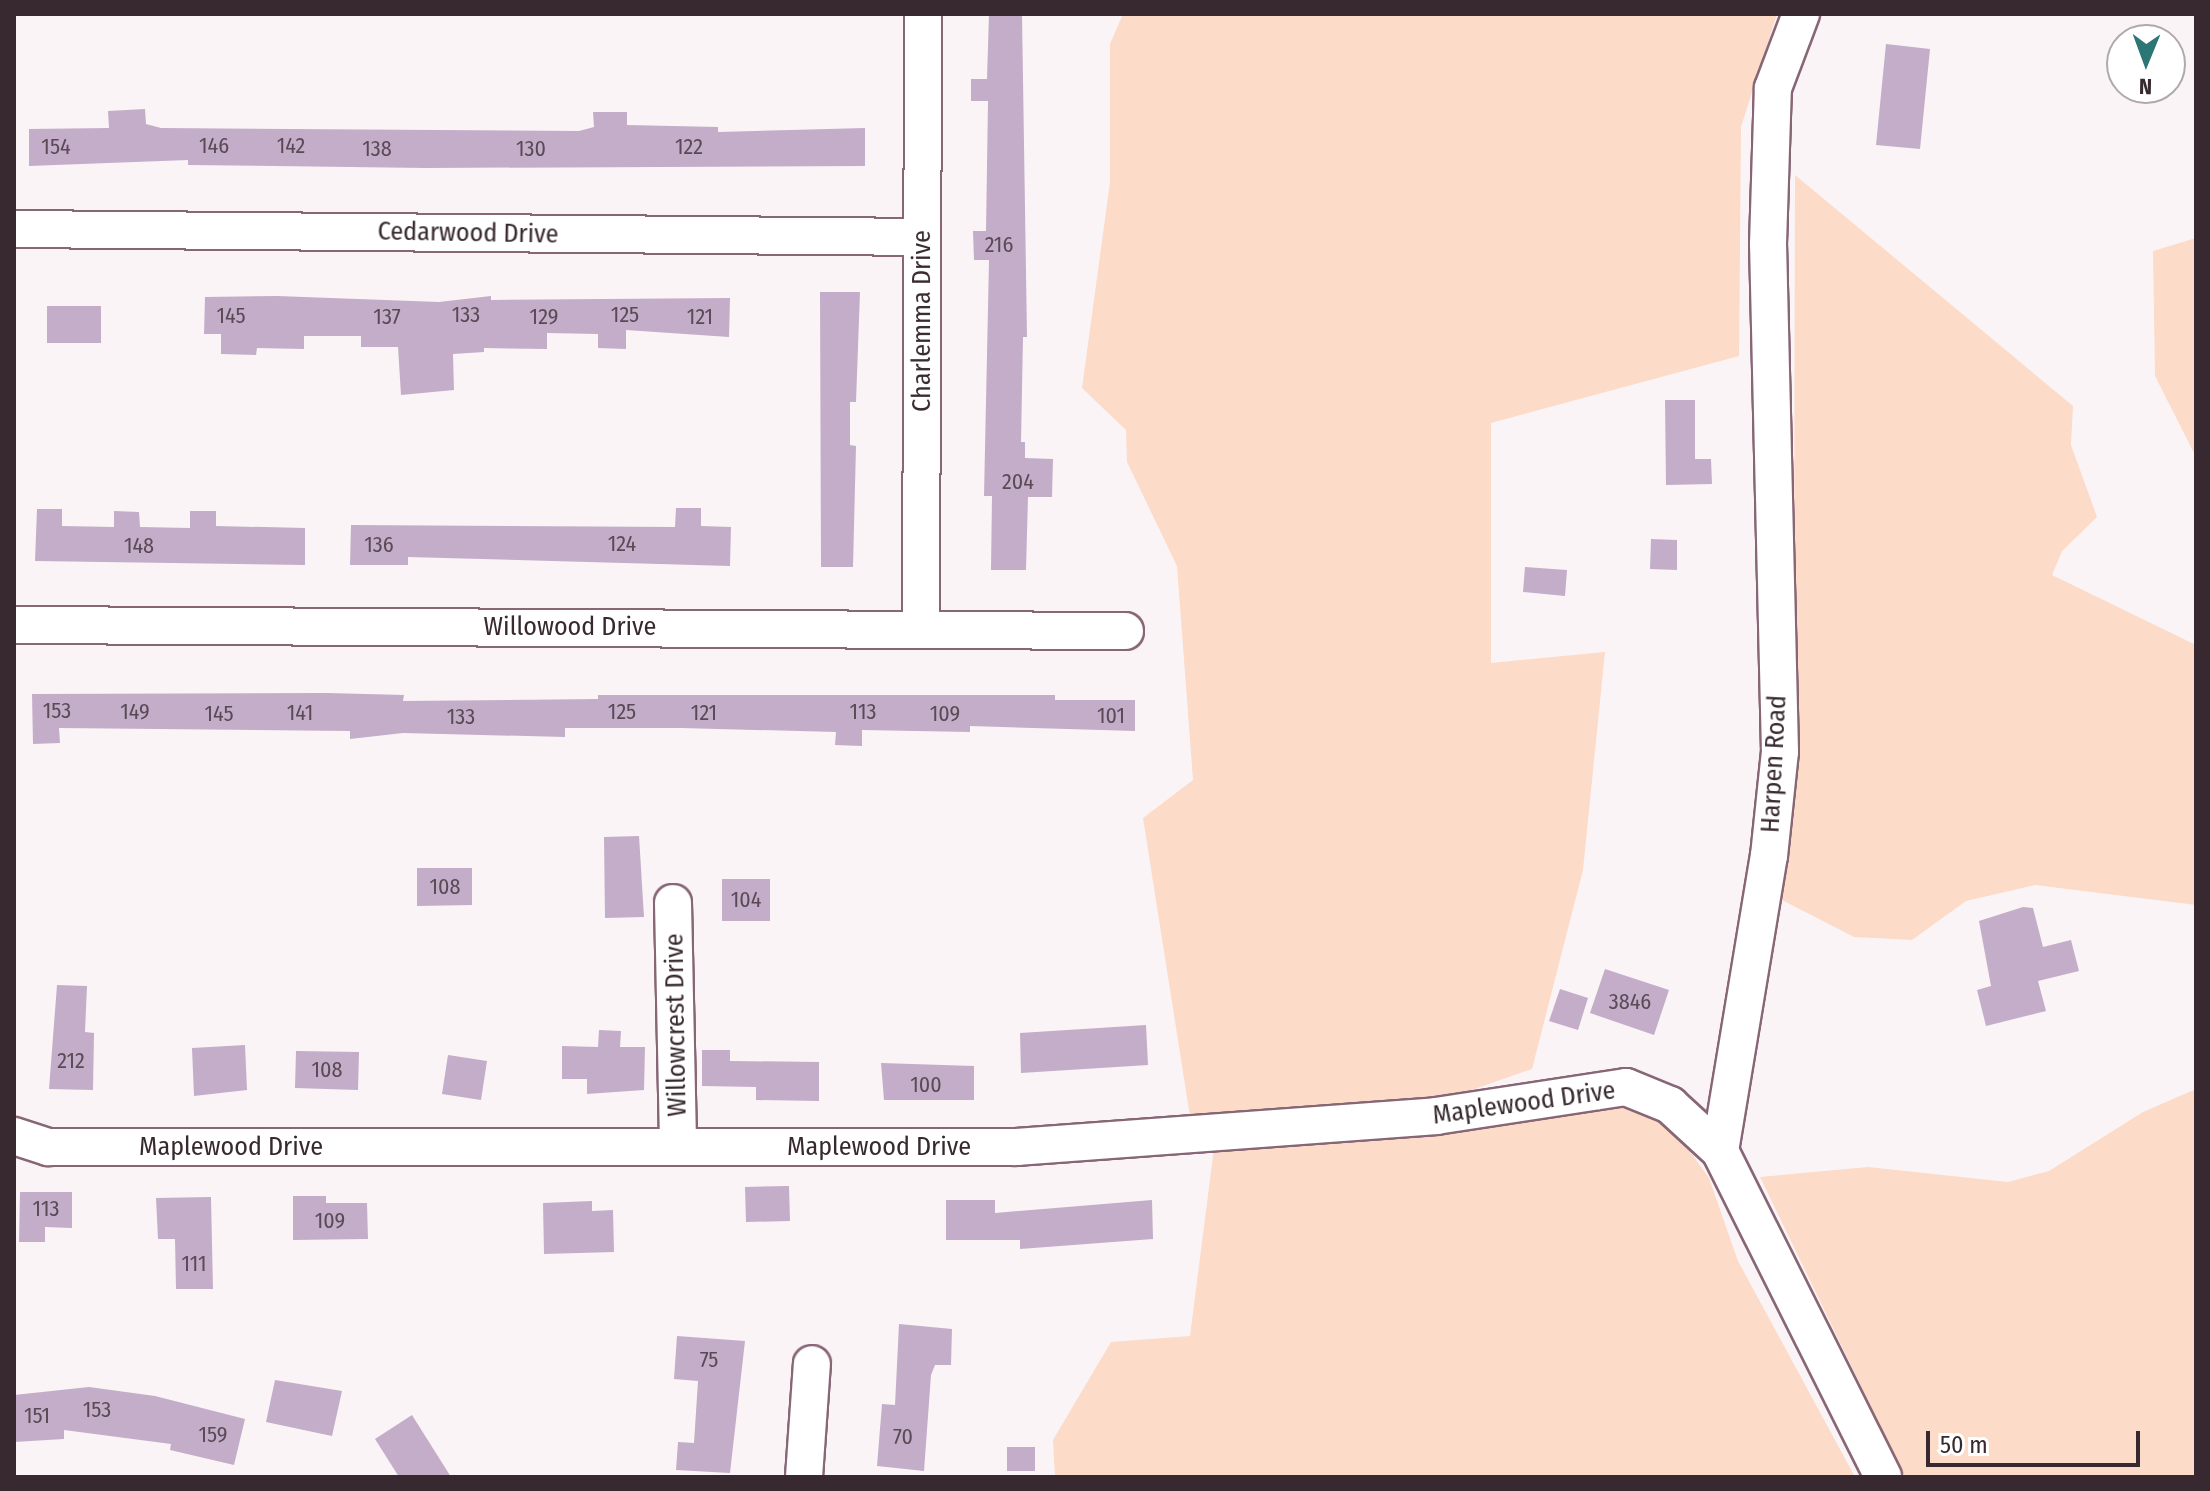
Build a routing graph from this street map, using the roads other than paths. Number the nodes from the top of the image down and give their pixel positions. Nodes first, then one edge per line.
1 (923, 14) edge
2 (1801, 14) edge
3 (14, 229) edge
4 (922, 237) junction
5 (14, 625) edge
6 (921, 629) junction
7 (1125, 631) dead end
8 (673, 903) dead end
9 (14, 1136) edge
10 (678, 1147) junction
11 (1720, 1151) junction
12 (812, 1364) dead end
13 (804, 1477) edge
14 (1883, 1477) edge

1 - 4 street, Charlemma Drive
2 - 11 street, Harpen Road
3 - 4 street, Cedarwood Drive
4 - 6 street, Charlemma Drive
5 - 6 street, Willowood Drive
6 - 7 street, Willowood Drive
8 - 10 street, Willowcrest Drive
9 - 10 street, Maplewood Drive
10 - 11 street, Maplewood Drive
11 - 14 street
12 - 13 street

